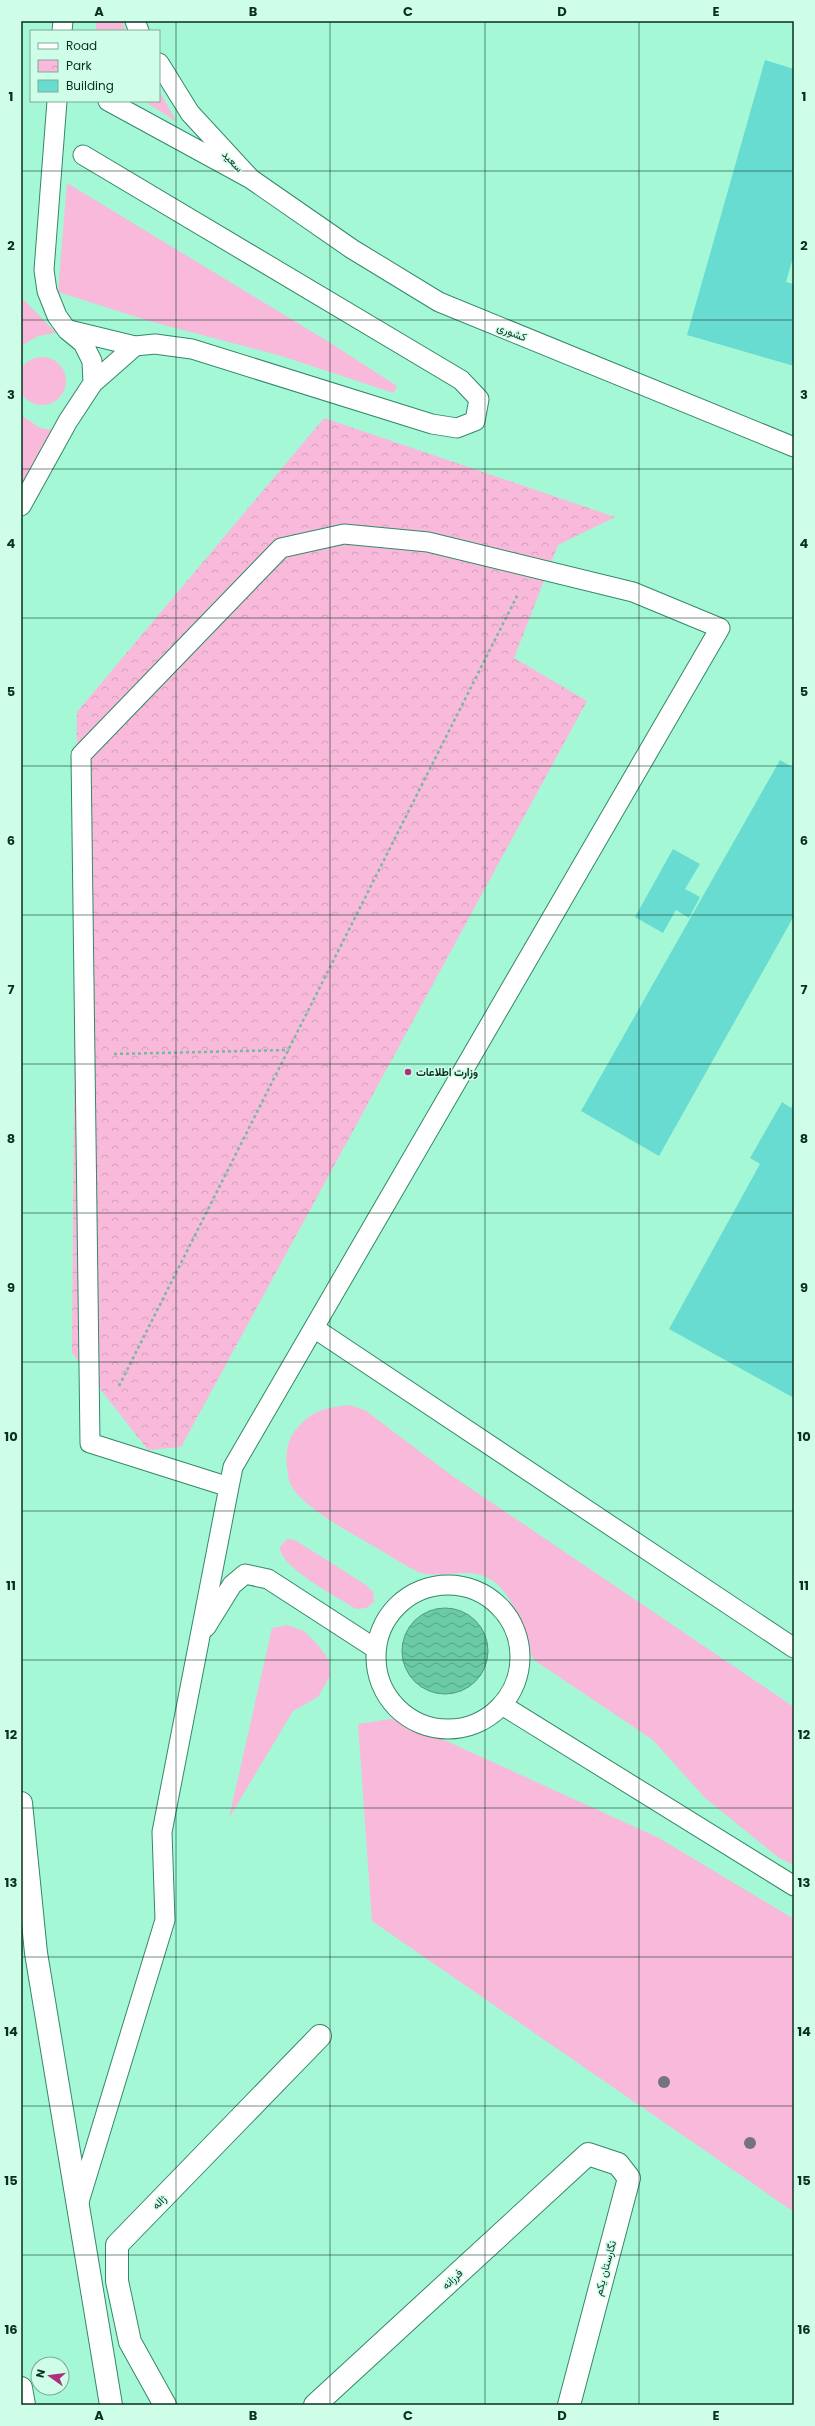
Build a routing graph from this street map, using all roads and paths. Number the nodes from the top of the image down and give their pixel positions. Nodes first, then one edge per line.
1 (160, 65) edge
2 (65, 102) edge
3 (102, 102) edge
4 (115, 106) edge
5 (56, 109) edge
6 (83, 155) dead end
7 (251, 179) junction
8 (67, 330) junction
9 (135, 346) junction
10 (93, 383) junction
11 (794, 447) edge
12 (21, 506) edge
13 (532, 567) junction
14 (288, 1050) junction
15 (85, 1055) junction
16 (314, 1328) junction
17 (119, 1387) dead end
18 (229, 1487) junction
19 (199, 1639) junction
20 (794, 1648) edge
21 (376, 1649) junction
22 (502, 1705) junction
23 (21, 1803) edge
24 (794, 1886) edge
25 (320, 2036) dead end
26 (588, 2154) joint
27 (78, 2205) junction
28 (21, 2388) edge
29 (24, 2405) edge
30 (110, 2405) edge
31 (165, 2405) edge
32 (315, 2405) edge
33 (569, 2405) edge

1 - 7 lane, سعید
2 - 5 lane
3 - 4 lane, سعید
4 - 7 lane, سعید
5 - 8 lane
6 - 9 lane
7 - 11 lane, کشوری
8 - 9 lane
8 - 10 lane
9 - 10 lane
10 - 12 lane
13 - 14 path
13 - 15 lane
13 - 16 lane
14 - 15 path
14 - 17 path
15 - 18 lane
16 - 18 lane
16 - 20 lane
18 - 19 lane
19 - 21 lane
19 - 27 lane
21 - 22 lane
21 - 22 lane
22 - 24 lane
23 - 27 main road
25 - 31 main road, ژاله
26 - 32 main road, فرزانه
26 - 33 main road, نگارستان یکم
27 - 30 main road
28 - 29 main road

